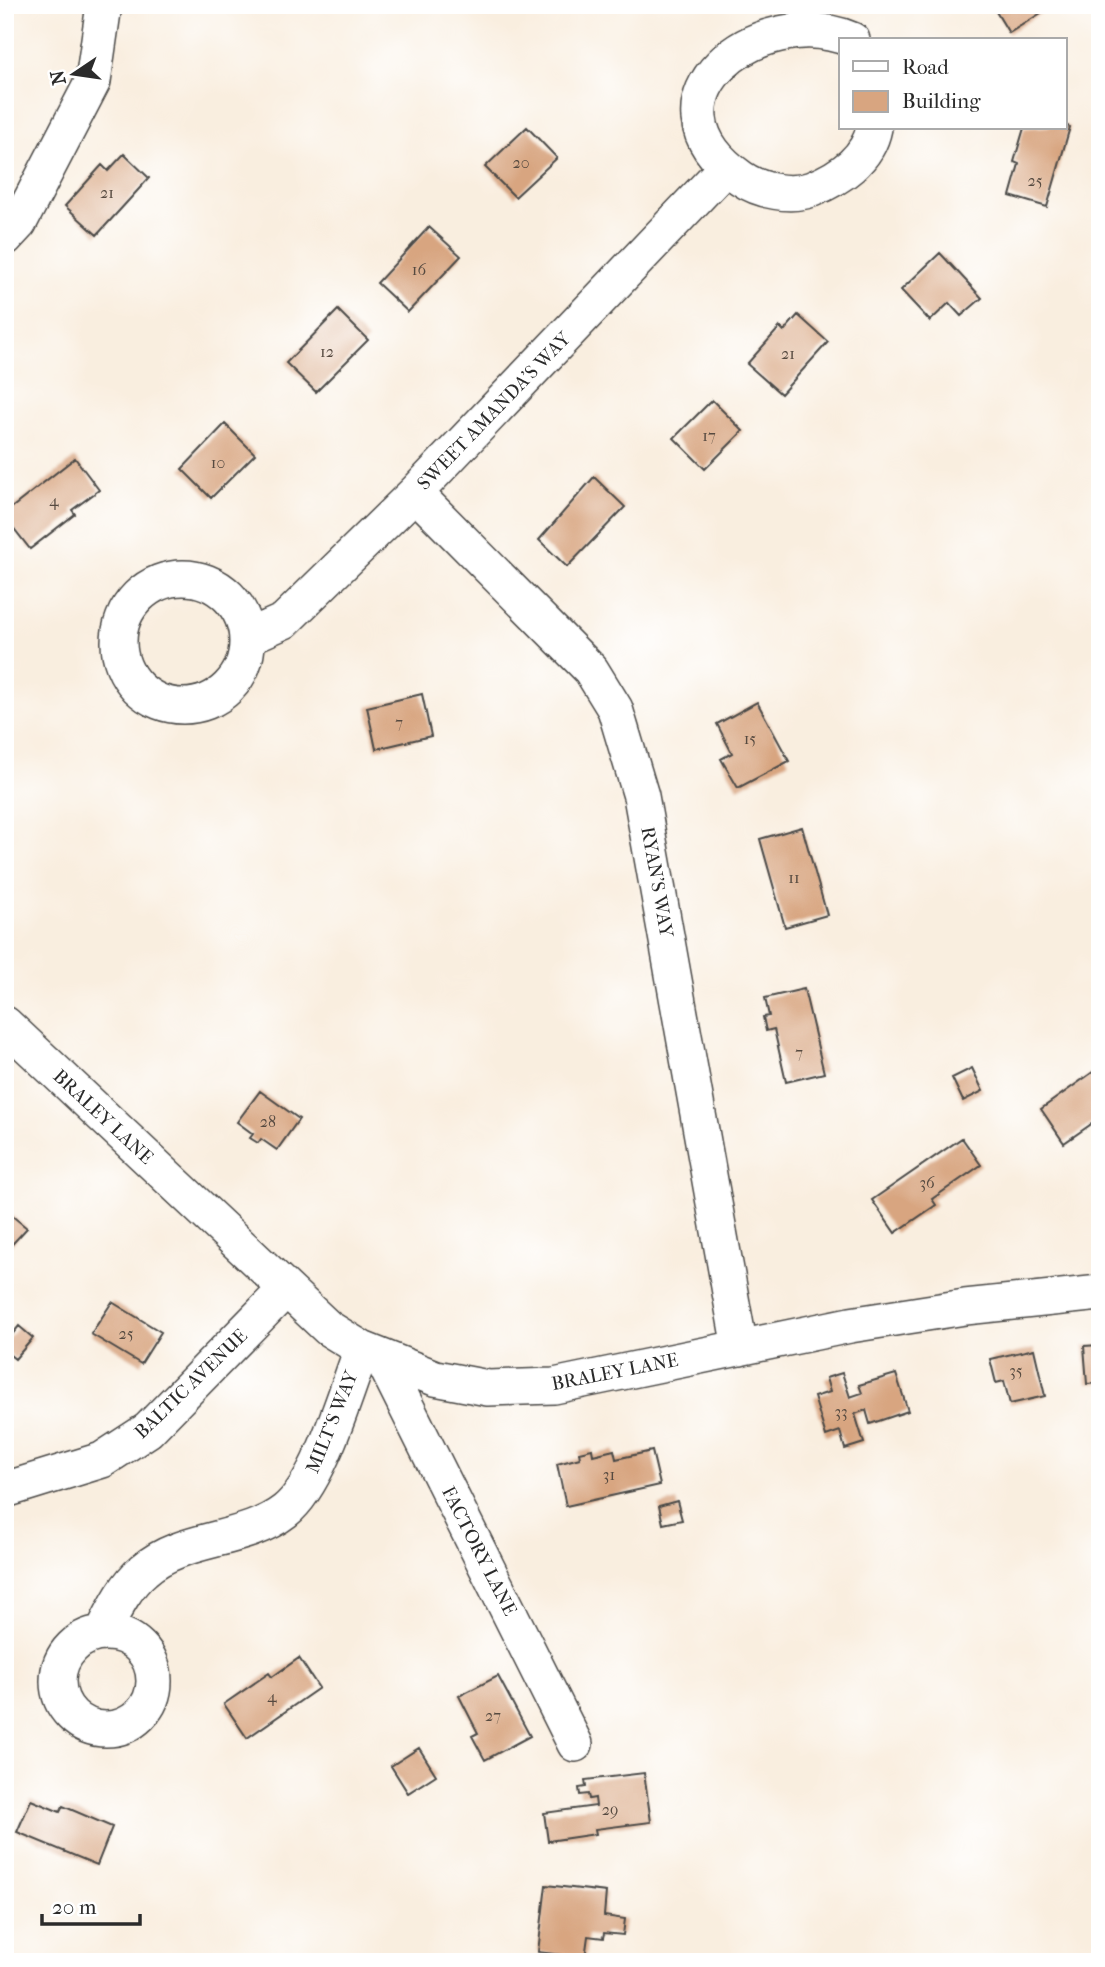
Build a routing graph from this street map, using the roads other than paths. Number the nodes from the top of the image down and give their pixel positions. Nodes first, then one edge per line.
1 (104, 5) edge
2 (850, 38) edge
3 (873, 130) edge
4 (726, 167) junction
5 (5, 238) edge
6 (415, 493) junction
7 (248, 637) dead end
8 (5, 1024) edge
9 (286, 1289) junction
10 (1100, 1293) edge
11 (740, 1348) junction
12 (372, 1353) junction
13 (5, 1490) edge
14 (103, 1632) dead end
15 (575, 1744) dead end

1 - 5 street
2 - 4 street
3 - 4 street
4 - 6 street, SWEET AMANDA'S WAY
6 - 7 street, SWEET AMANDA'S WAY
6 - 11 street, RYAN'S WAY
8 - 9 street, BRALEY LANE
9 - 12 street, BRALEY LANE
9 - 13 street, BALTIC AVENUE
10 - 11 street, BRALEY LANE
11 - 12 street, BRALEY LANE
12 - 14 street, MILT'S WAY
12 - 15 street, FACTORY LANE

